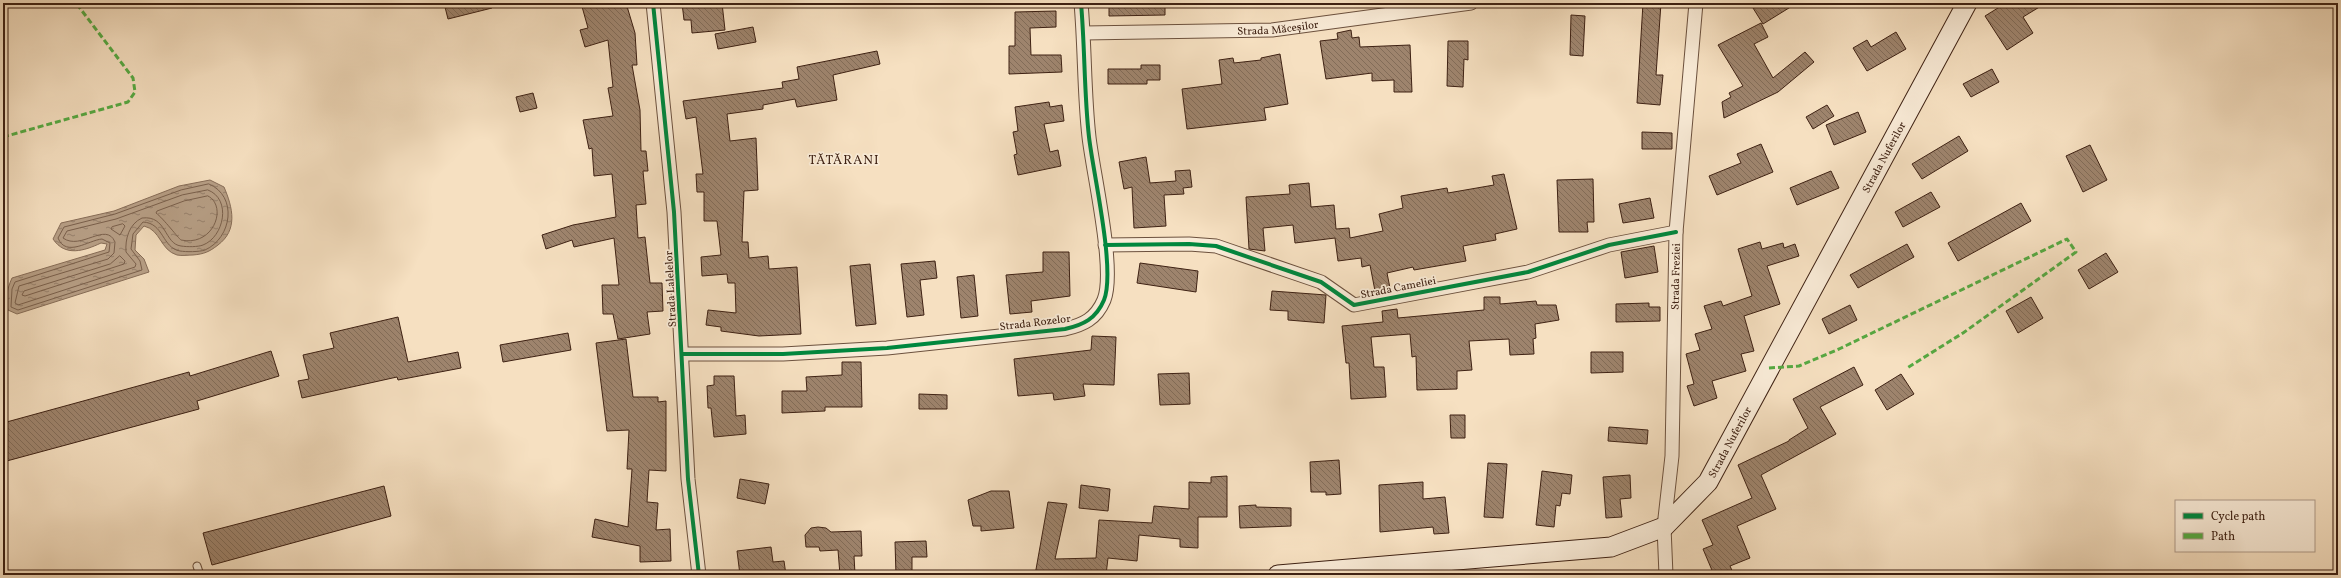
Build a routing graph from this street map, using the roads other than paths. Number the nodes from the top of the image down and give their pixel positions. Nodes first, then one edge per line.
1 (653, 3) edge
2 (1081, 3) edge
3 (1471, 3) edge
4 (1696, 3) edge
5 (1966, 3) edge
6 (1084, 33) junction
7 (1676, 232) junction
8 (1105, 245) junction
9 (682, 354) junction
10 (1664, 527) junction
11 (197, 566) dead end
12 (1304, 574) edge
13 (200, 575) edge
14 (699, 575) edge
15 (1278, 575) edge
16 (1666, 575) edge

1 - 9 street, Strada Lalelelor
2 - 6 street, Strada Rozelor
3 - 6 street, Strada Măceșilor
4 - 7 street, Strada Freziei
5 - 10 main road, Strada Nuferilor
6 - 8 street, Strada Rozelor
7 - 8 street, Strada Cameliei
7 - 10 street, Strada Freziei
8 - 9 street, Strada Rozelor
9 - 14 street, Strada Lalelelor
10 - 12 main road, Strada Nuferilor
10 - 16 street, Strada Freziei
11 - 13 lane
12 - 15 main road, Strada Nuferilor

